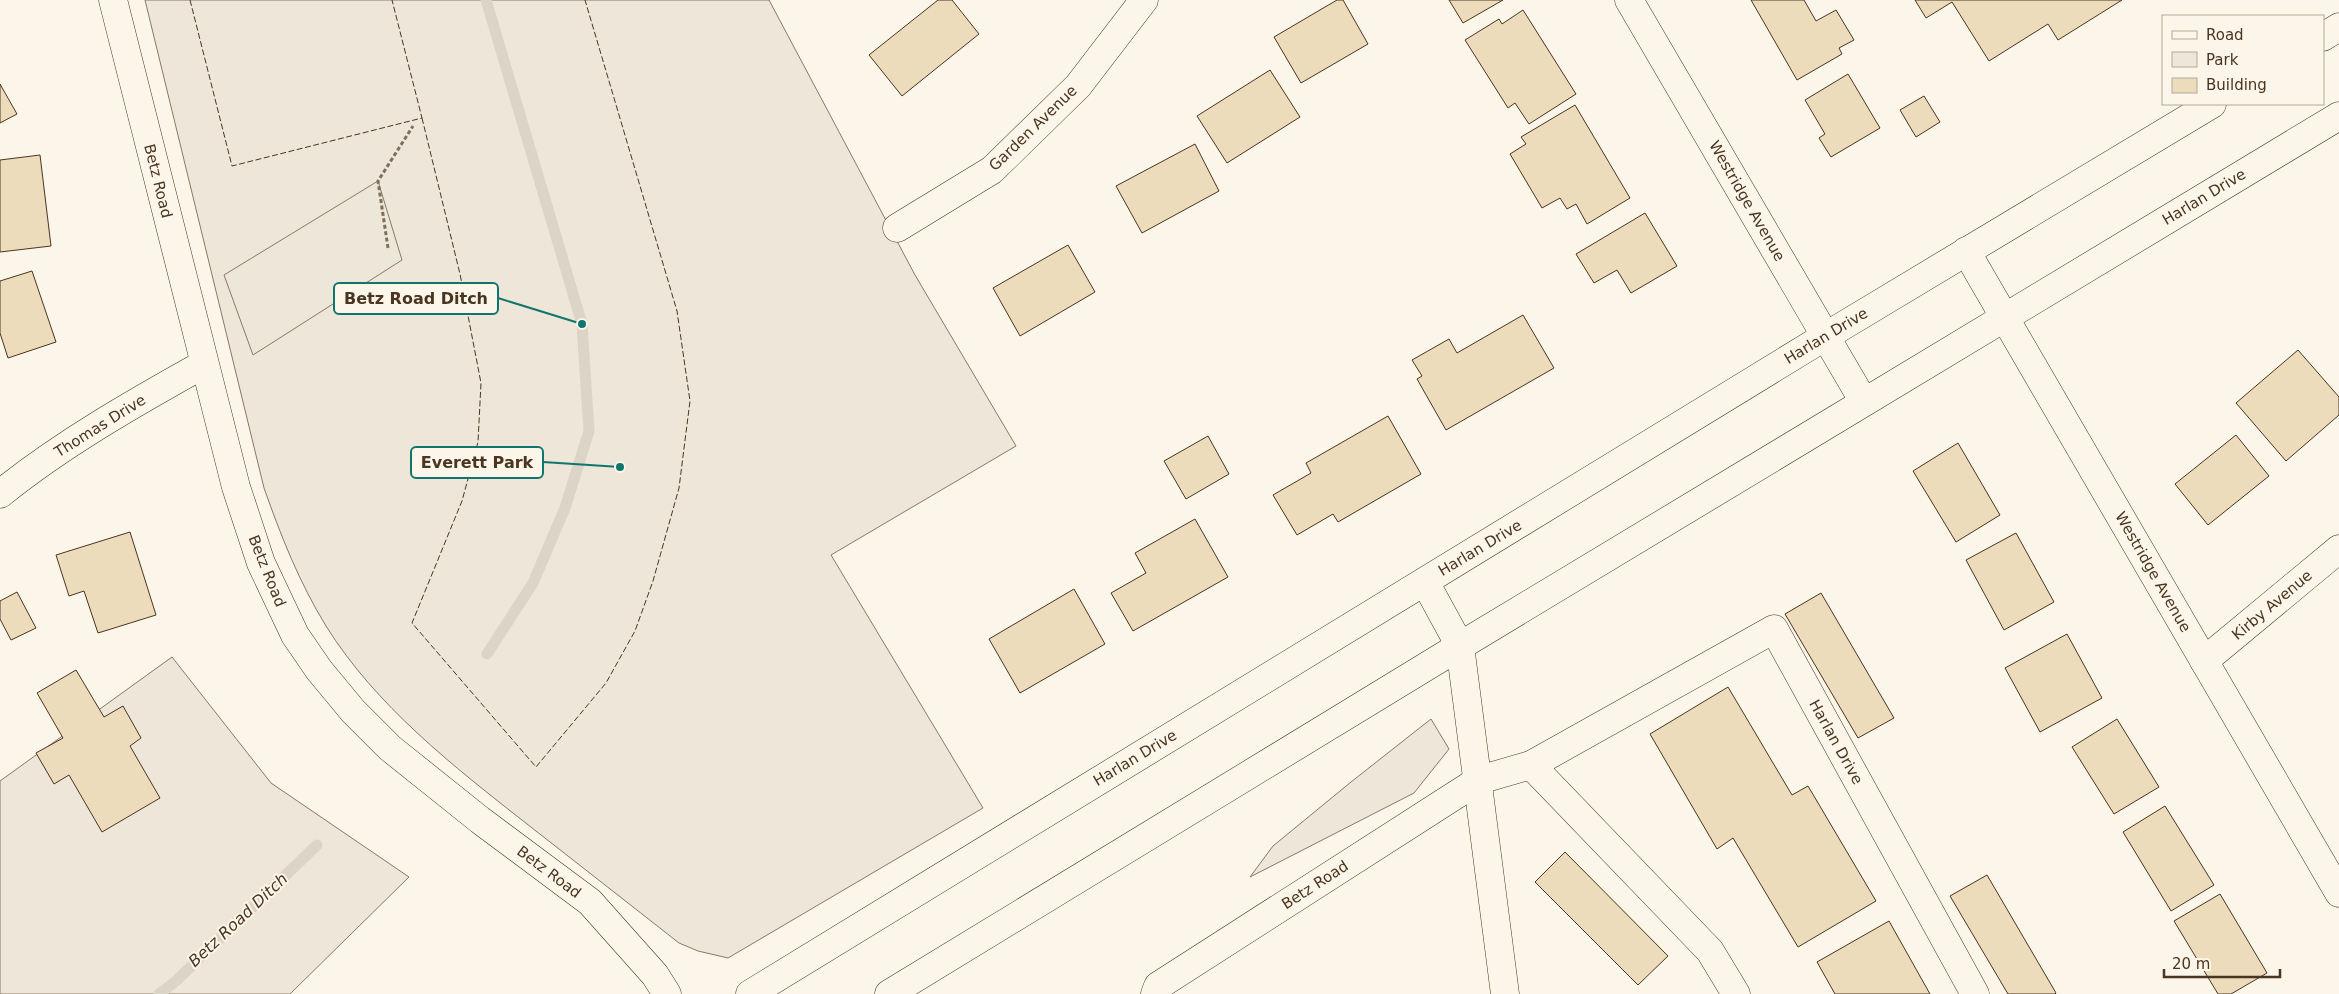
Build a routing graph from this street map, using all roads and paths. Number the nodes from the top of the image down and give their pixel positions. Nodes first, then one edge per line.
1 (113, 0) edge
2 (1144, 0) edge
3 (1629, 0) edge
4 (2339, 27) edge
5 (2324, 36) edge
6 (2210, 105) edge
7 (2339, 116) edge
8 (413, 126) dead end
9 (898, 228) dead end
10 (388, 248) dead end
11 (1966, 251) junction
12 (2006, 317) junction
13 (1826, 336) junction
14 (204, 364) junction
15 (1864, 402) junction
16 (0, 494) edge
17 (2339, 550) edge
18 (1425, 582) junction
19 (1460, 646) junction
20 (2204, 661) junction
21 (1531, 764) junction
22 (1479, 780) junction
23 (2339, 893) edge
24 (668, 994) edge
25 (750, 994) edge
26 (889, 994) edge
27 (1156, 994) edge
28 (1505, 994) edge
29 (1736, 994) edge
30 (1975, 994) edge

1 - 14 street, Betz Road
2 - 9 street, Garden Avenue
3 - 13 street, Westridge Avenue
4 - 5 street
6 - 11 street, Harlan Drive
7 - 12 street, Harlan Drive
8 - 10 path
11 - 12 street, Westridge Avenue
11 - 13 street, Harlan Drive
12 - 15 street, Harlan Drive
12 - 20 street, Westridge Avenue
13 - 15 street, Westridge Avenue
13 - 18 street, Harlan Drive
14 - 16 street, Thomas Drive
14 - 24 street, Betz Road
15 - 19 street, Harlan Drive
17 - 20 street, Kirby Avenue
18 - 19 street
18 - 25 street, Harlan Drive
19 - 22 street
19 - 26 street, Harlan Drive
20 - 23 street, Westridge Avenue
21 - 22 street, Harlan Drive
21 - 29 street
21 - 30 street, Harlan Drive
22 - 27 street, Betz Road
22 - 28 street

